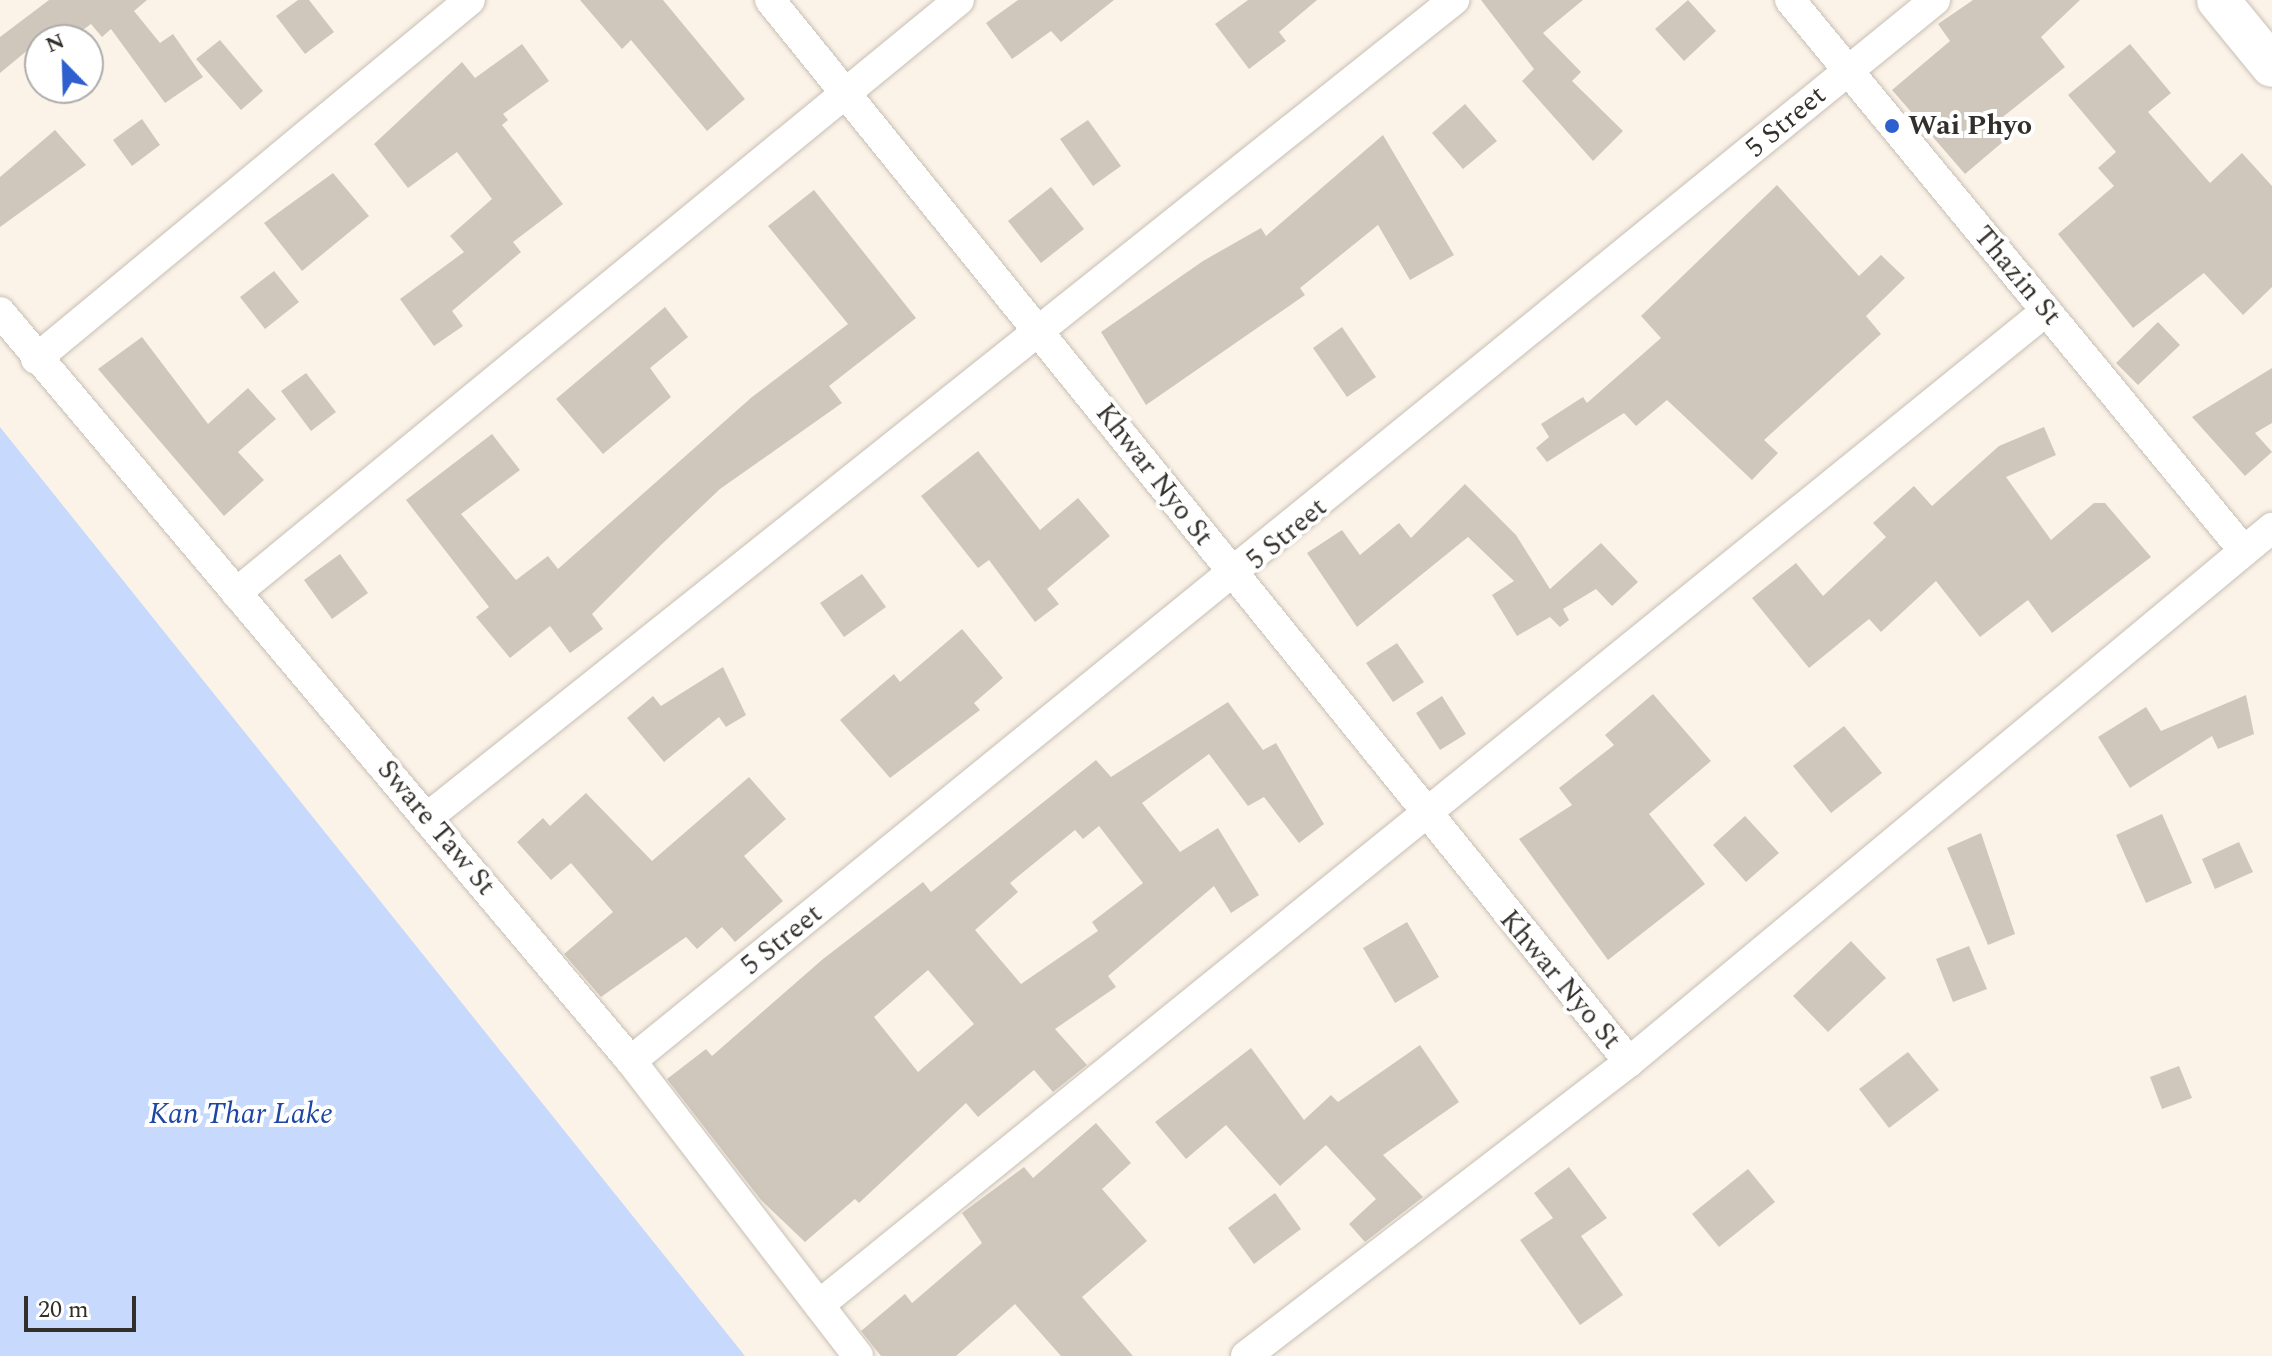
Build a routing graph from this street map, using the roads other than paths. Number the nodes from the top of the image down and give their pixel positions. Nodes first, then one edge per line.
1 (470, 0) edge
2 (770, 0) edge
3 (959, 0) edge
4 (1454, 0) edge
5 (1790, 0) edge
6 (1935, 0) edge
7 (2218, 0) edge
8 (2272, 66) edge
9 (1848, 71) junction
10 (844, 89) junction
11 (2046, 311) junction
12 (0, 312) edge
13 (1041, 329) junction
14 (36, 359) junction
15 (2272, 528) edge
16 (2244, 551) junction
17 (1234, 577) junction
18 (236, 593) junction
19 (428, 817) junction
20 (1426, 818) junction
21 (631, 1061) junction
22 (1629, 1062) junction
23 (819, 1305) junction
24 (858, 1356) edge
25 (1246, 1356) edge

1 - 14 street
2 - 10 street, Khwar Nyo St
3 - 10 street
4 - 13 street
5 - 9 street, Thazin St
6 - 9 street, 5 Street
7 - 8 street
9 - 11 street, Thazin St
9 - 17 street, 5 Street
10 - 13 street, Khwar Nyo St
10 - 18 street
11 - 16 street, Thazin St
11 - 20 street
12 - 14 street, Sware Taw St
13 - 17 street, Khwar Nyo St
13 - 19 street
14 - 18 street, Sware Taw St
15 - 16 street
16 - 22 street
17 - 20 street, Khwar Nyo St
17 - 21 street, 5 Street
18 - 19 street, Sware Taw St
19 - 21 street, Sware Taw St
20 - 22 street, Khwar Nyo St
20 - 23 street
21 - 23 street, Sware Taw St
22 - 25 street
23 - 24 street, Sware Taw St

